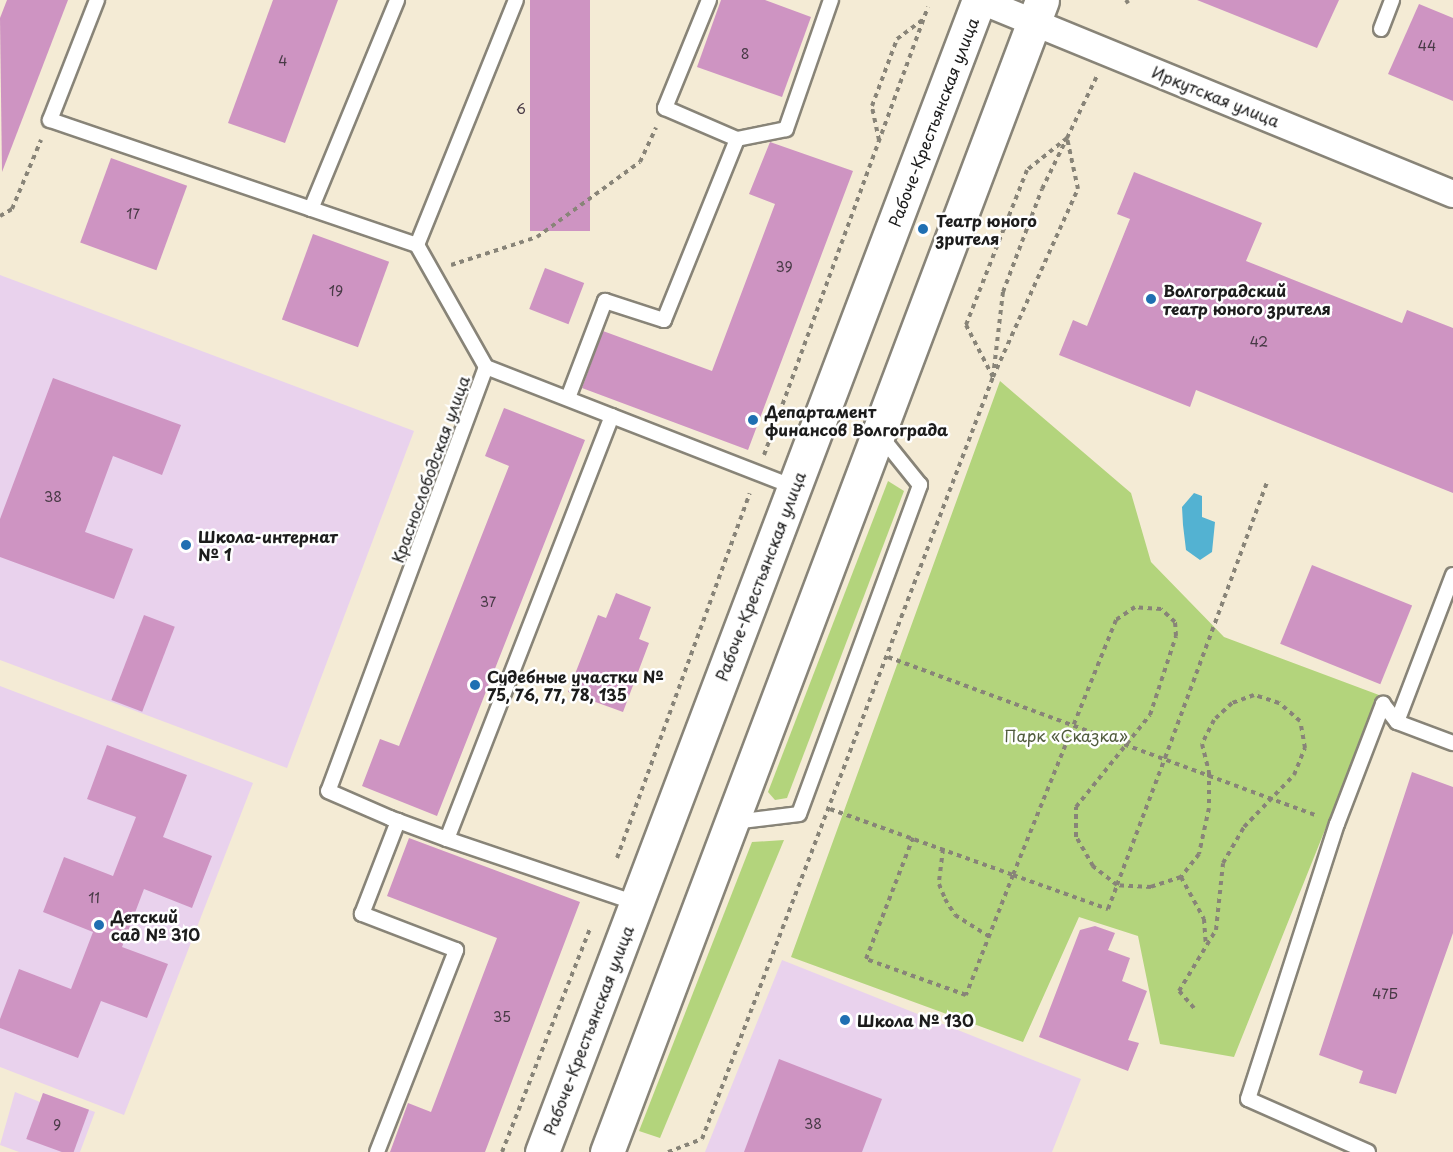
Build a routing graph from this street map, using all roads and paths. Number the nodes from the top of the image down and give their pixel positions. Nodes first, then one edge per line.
1 (97, 0) edge
2 (397, 0) edge
3 (516, 0) edge
4 (709, 0) edge
5 (831, 0) edge
6 (979, 0) edge
7 (1392, 0) edge
8 (928, 6) dead end
9 (1038, 11) edge
10 (924, 19) junction
11 (1381, 29) dead end
12 (1099, 73) dead end
13 (665, 108) junction
14 (50, 120) junction
15 (1066, 138) junction
16 (737, 139) junction
17 (879, 141) junction
18 (1453, 194) edge
19 (311, 209) junction
20 (0, 216) edge
21 (417, 245) junction
22 (433, 271) junction
23 (486, 367) junction
24 (993, 377) junction
25 (568, 398) junction
26 (612, 416) junction
27 (878, 433) junction
28 (757, 473) junction
29 (1267, 482) dead end
30 (794, 487) junction
31 (1453, 575) edge
32 (888, 657) junction
33 (1396, 722) junction
34 (1071, 728) junction
35 (1453, 743) edge
36 (1129, 747) junction
37 (1165, 758) junction
38 (1209, 772) junction
39 (1272, 797) junction
40 (830, 809) junction
41 (398, 821) junction
42 (732, 822) junction
43 (1337, 824) junction
44 (913, 838) junction
45 (447, 839) junction
46 (943, 849) junction
47 (1013, 875) junction
48 (1181, 877) junction
49 (1117, 885) junction
50 (605, 892) junction
51 (636, 903) junction
52 (990, 937) junction
53 (1206, 946) junction
54 (1194, 1008) dead end
55 (377, 1152) edge
56 (502, 1152) edge
57 (542, 1152) edge
58 (607, 1152) edge
59 (668, 1152) edge
60 (1368, 1152) edge

1 - 14 lane
2 - 19 lane
3 - 21 lane
4 - 13 lane
5 - 16 lane
6 - 9 street, Иркутская улица
6 - 30 main road, Рабоче-Крестьянская улица
7 - 11 lane
8 - 10 path
9 - 18 street, Иркутская улица
9 - 27 main road
10 - 17 path
10 - 17 path
12 - 15 path
13 - 16 lane
13 - 22 path
14 - 19 lane
14 - 20 path
15 - 24 path
15 - 24 path
15 - 24 path
16 - 25 lane
17 - 28 path
19 - 21 lane
21 - 22 lane
22 - 23 lane
23 - 25 lane, Краснослободская улица
23 - 41 lane, Краснослободская улица
24 - 32 path
25 - 26 lane, Краснослободская улица
26 - 28 lane, Краснослободская улица
26 - 45 lane
27 - 42 main road
27 - 42 lane
28 - 30 lane, Краснослободская улица
28 - 50 path
29 - 37 path
30 - 51 main road, Рабоче-Крестьянская улица
31 - 33 lane
32 - 34 path
32 - 40 path
33 - 35 lane
33 - 43 lane
34 - 36 path
34 - 36 path
34 - 47 path
36 - 37 path
36 - 49 path
37 - 38 path
37 - 49 path
38 - 39 path
38 - 39 path
38 - 48 path
39 - 43 path
39 - 53 path
40 - 44 path
40 - 59 path
41 - 45 lane
41 - 55 lane
42 - 58 main road
43 - 60 lane
44 - 46 path
44 - 52 path
45 - 50 lane
46 - 47 path
46 - 52 path
47 - 49 path
47 - 52 path
48 - 49 path
48 - 53 path
50 - 51 lane
50 - 56 path
51 - 57 main road, Рабоче-Крестьянская улица
53 - 54 path

